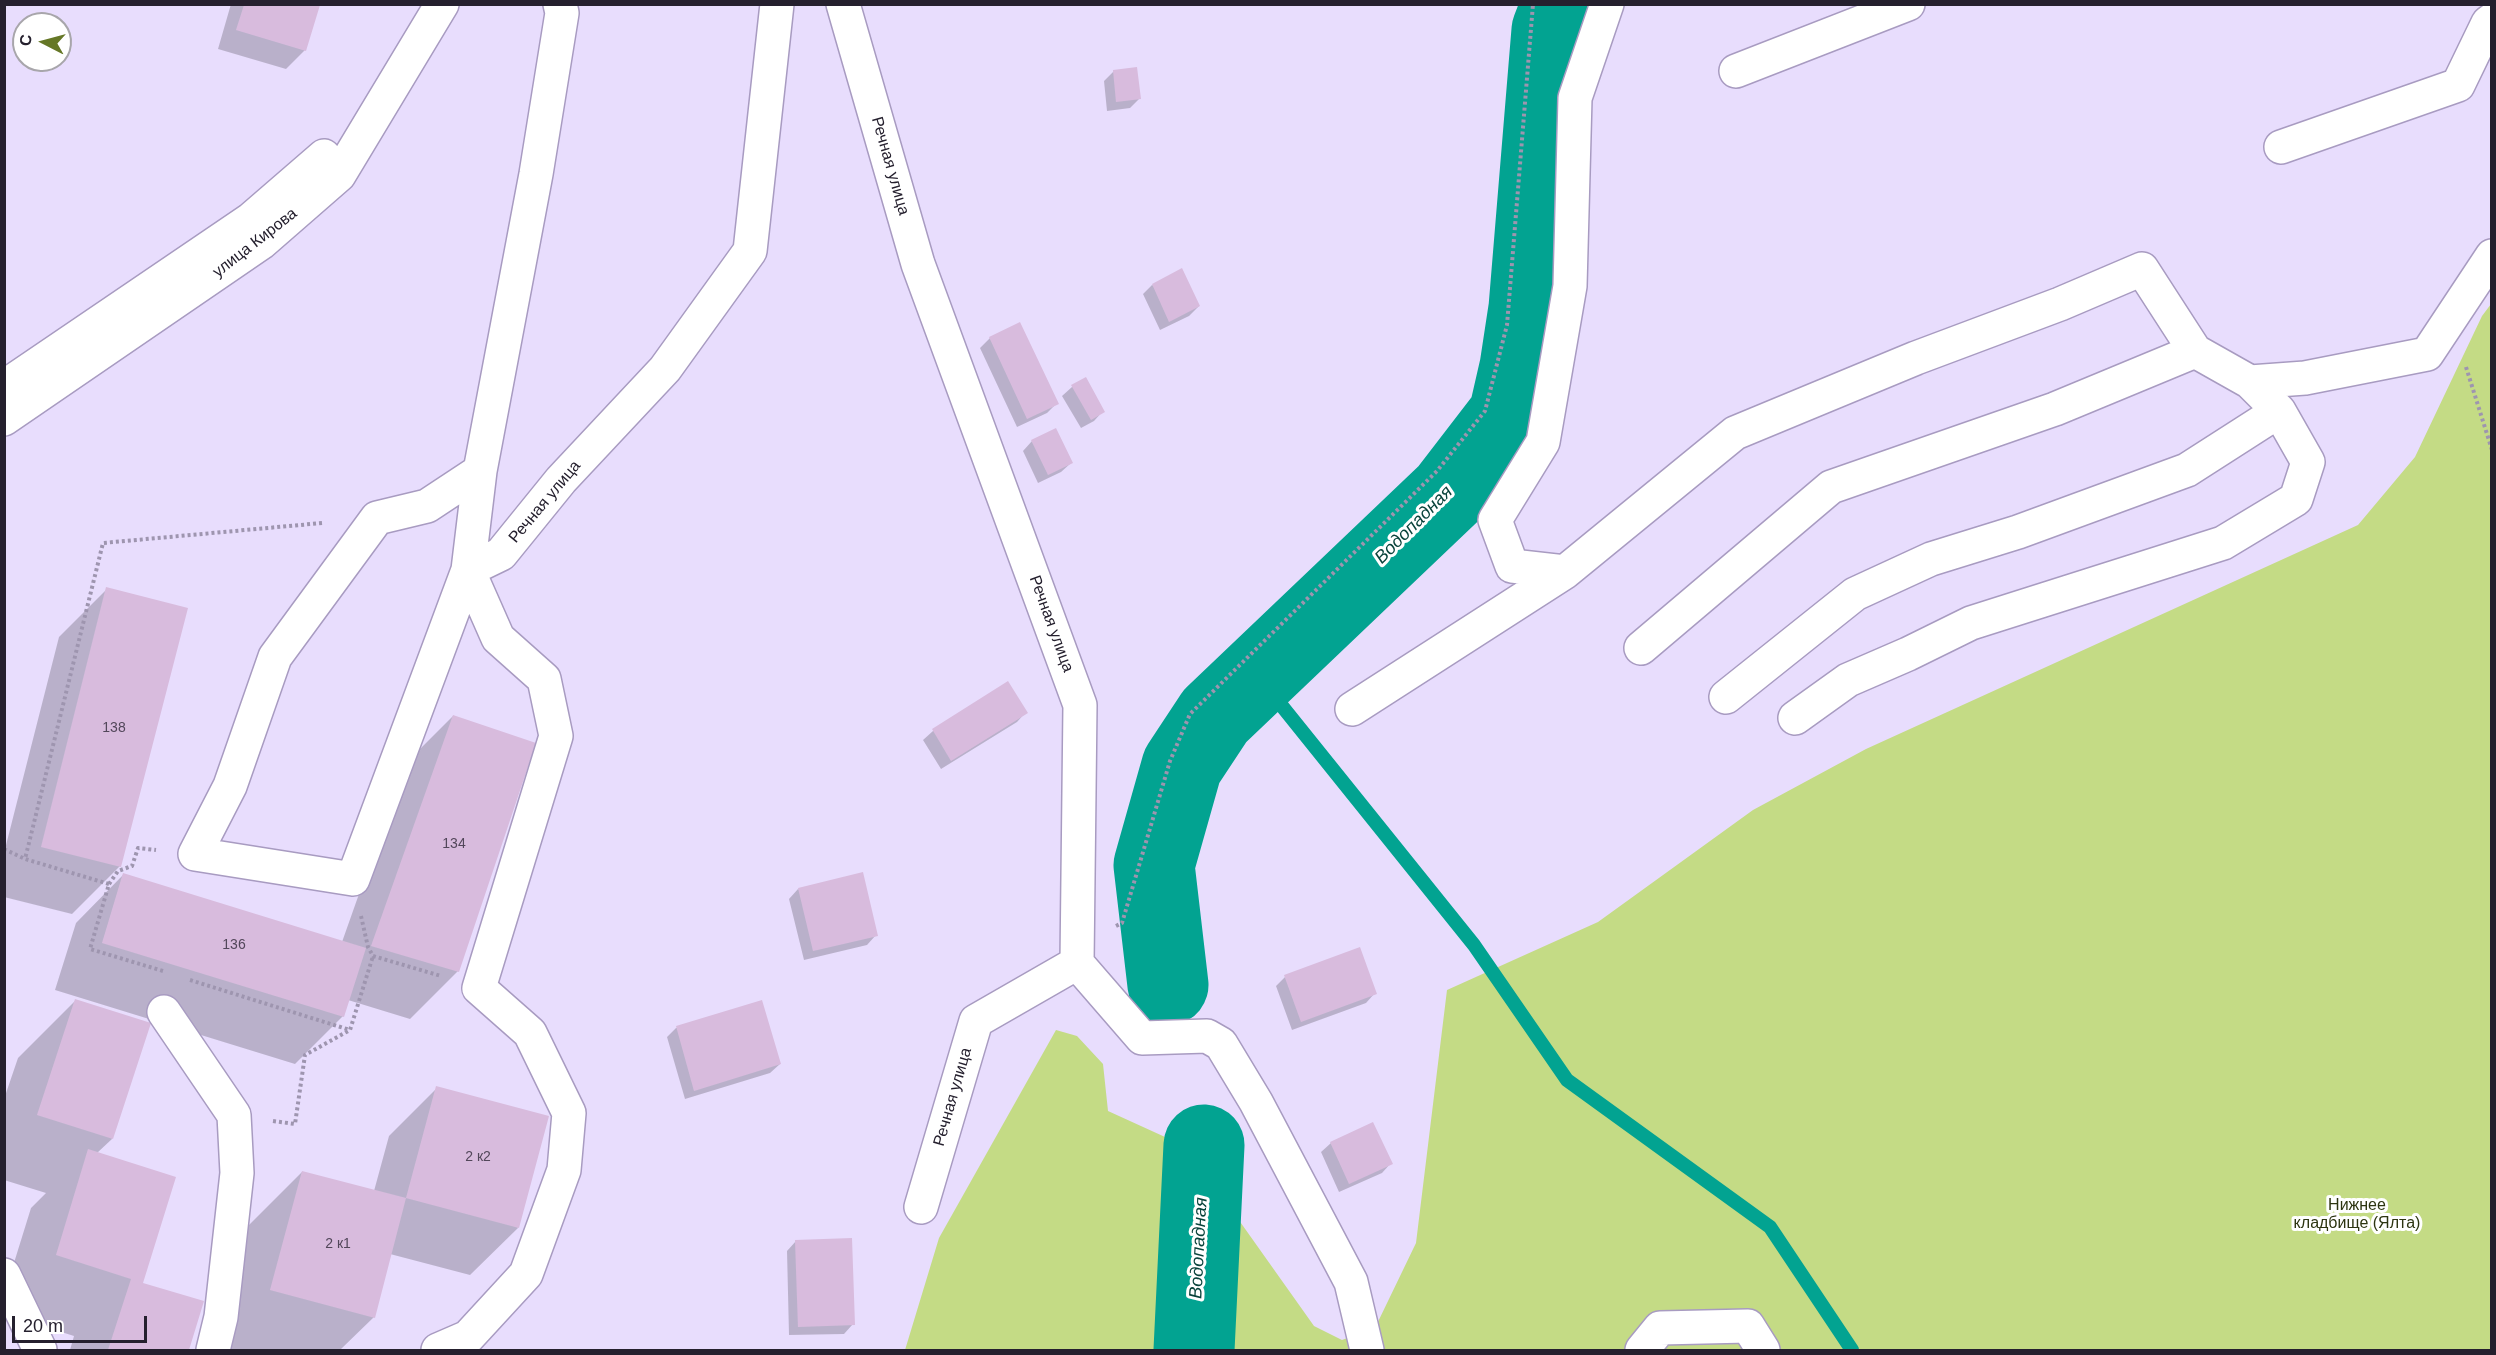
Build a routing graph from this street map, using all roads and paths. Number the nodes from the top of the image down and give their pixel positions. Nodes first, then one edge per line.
1 (425, 4) edge
2 (442, 4) edge
3 (560, 4) edge
4 (777, 4) edge
5 (843, 4) edge
6 (1533, 4) edge
7 (1607, 4) edge
8 (1908, 4) edge
9 (2492, 20) edge
10 (1736, 71) dead end
11 (2281, 147) dead end
12 (2492, 256) edge
13 (2452, 316) junction
14 (2195, 351) junction
15 (2250, 382) junction
16 (4, 387) edge
17 (2279, 411) junction
18 (4, 419) edge
19 (2492, 450) edge
20 (480, 471) junction
21 (377, 518) junction
22 (468, 570) junction
23 (1565, 572) junction
24 (1641, 648) dead end
25 (1726, 697) dead end
26 (1352, 708) dead end
27 (1795, 718) dead end
28 (4, 849) edge
29 (195, 854) junction
30 (25, 859) junction
31 (353, 879) junction
32 (109, 884) junction
33 (1077, 953) junction
34 (373, 956) junction
35 (169, 973) dead end
36 (181, 977) dead end
37 (479, 988) junction
38 (164, 1012) dead end
39 (350, 1030) junction
40 (234, 1115) junction
41 (921, 1206) dead end
42 (4, 1275) edge
43 (40, 1350) edge
44 (213, 1350) edge
45 (438, 1350) edge
46 (1367, 1350) edge
47 (1642, 1350) edge
48 (1763, 1350) edge

1 - 16 main road
2 - 18 main road, улица Кирова
3 - 20 main road
4 - 22 main road, Речная улица
5 - 33 main road, Речная улица
6 - 33 path
7 - 23 main road
8 - 10 main road
9 - 11 main road
12 - 13 main road
13 - 15 main road
13 - 19 path
14 - 15 main road
14 - 23 main road
14 - 24 main road
15 - 17 main road
17 - 25 main road
17 - 27 main road
20 - 21 main road
20 - 22 main road
21 - 29 main road
21 - 30 path
22 - 31 main road
22 - 37 main road
23 - 26 main road
28 - 30 path
29 - 31 main road
29 - 32 path
30 - 32 path
31 - 34 path
32 - 35 path
33 - 41 main road, Речная улица
33 - 46 main road
34 - 37 path
34 - 39 path
36 - 39 path
37 - 45 main road
38 - 40 main road
39 - 40 path
40 - 44 main road
42 - 43 main road
47 - 48 main road

